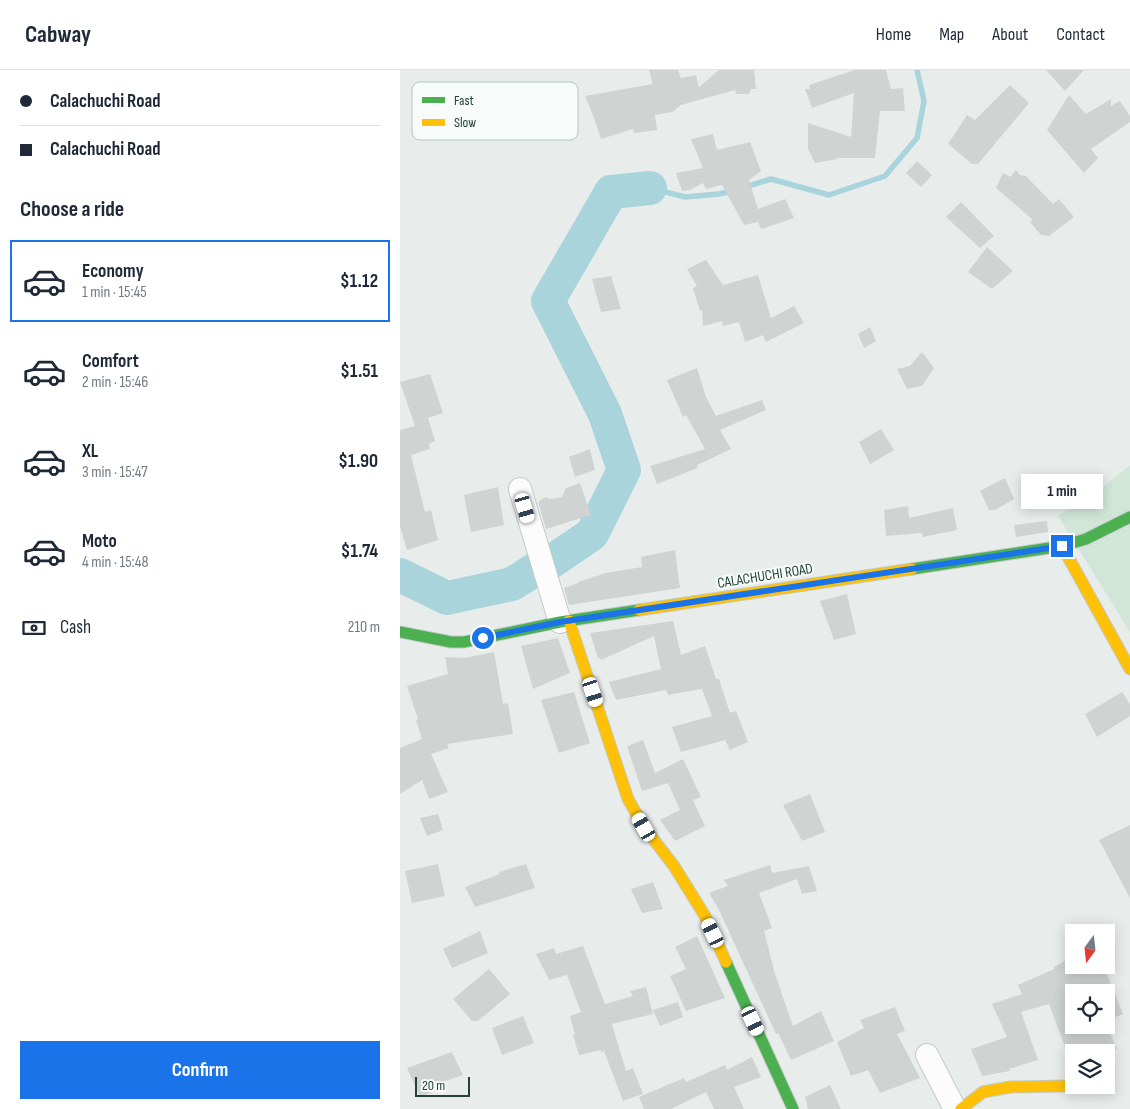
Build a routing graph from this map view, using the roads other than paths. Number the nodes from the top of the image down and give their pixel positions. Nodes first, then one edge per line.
1 (520, 489) dead end
2 (1130, 517) edge
3 (1062, 546) junction
4 (564, 621) junction
5 (400, 632) edge
6 (1130, 669) edge
7 (926, 1055) dead end
8 (1065, 1086) dead end
9 (793, 1109) edge
10 (954, 1109) edge
11 (961, 1109) edge

1 - 4 street
2 - 3 street, CALACHUCHI ROAD
3 - 4 street, CALACHUCHI ROAD
3 - 6 street
4 - 5 street, CALACHUCHI ROAD
4 - 9 street
7 - 10 street
8 - 11 street

